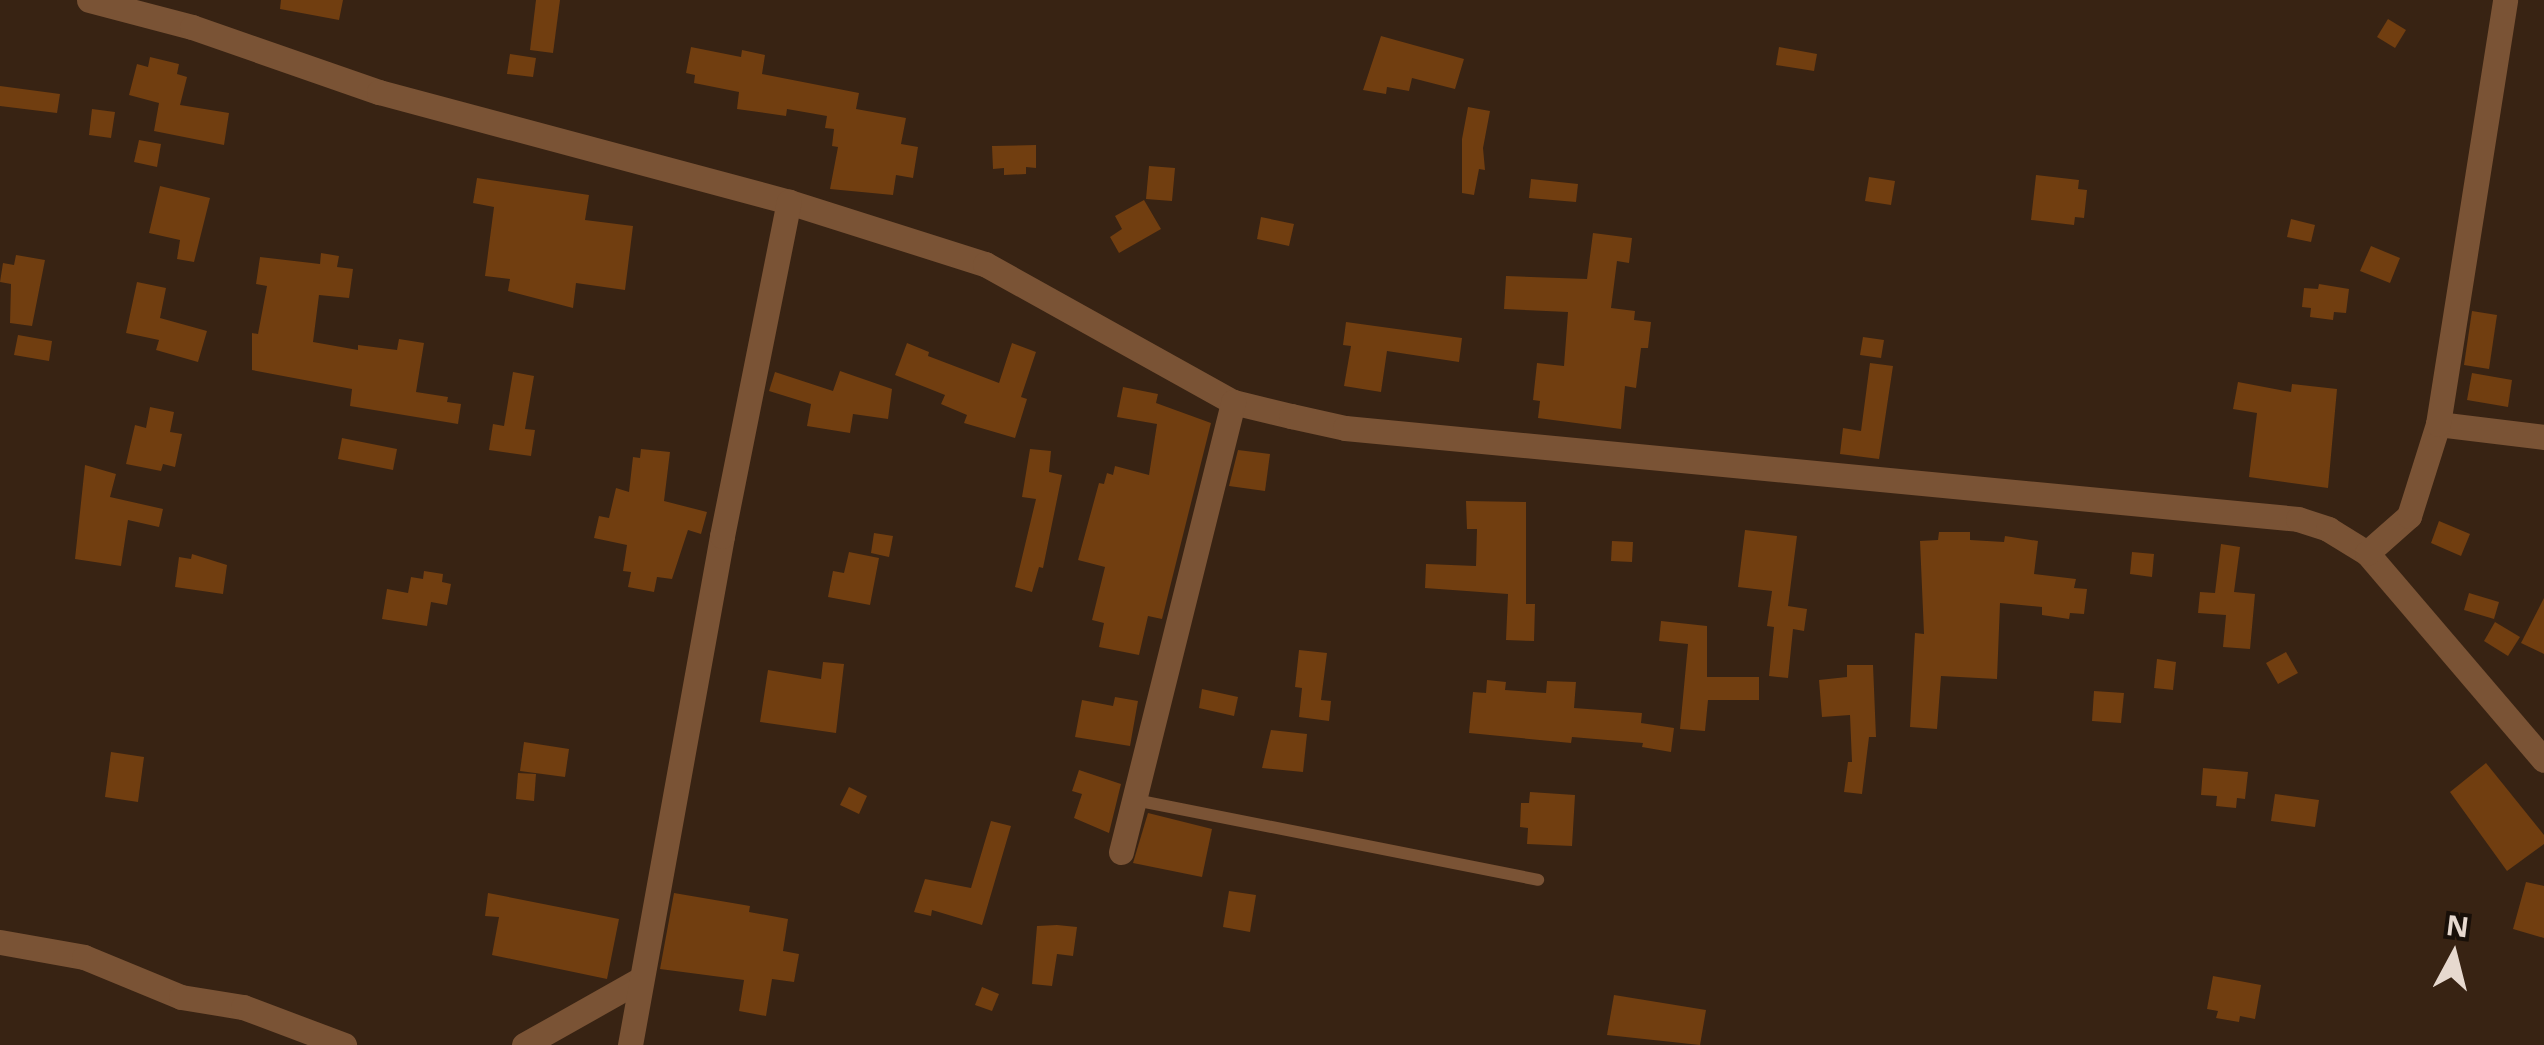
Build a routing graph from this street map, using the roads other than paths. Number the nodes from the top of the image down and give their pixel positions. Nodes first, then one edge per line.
1 (89, 0) edge
2 (2504, 0) edge
3 (788, 202) junction
4 (1234, 402) junction
5 (2438, 424) junction
6 (2544, 437) edge
7 (2368, 553) junction
8 (2544, 760) edge
9 (1135, 800) junction
10 (1121, 852) dead end
11 (1538, 880) dead end
12 (0, 942) edge
13 (641, 979) junction
14 (344, 1045) edge
15 (524, 1045) edge
16 (630, 1045) edge

1 - 3 street
2 - 5 street
3 - 4 street
3 - 13 street
4 - 7 street
4 - 9 street
5 - 6 street
5 - 7 street
7 - 8 street
9 - 10 street
9 - 11 lane
12 - 14 street
13 - 15 street
13 - 16 street

